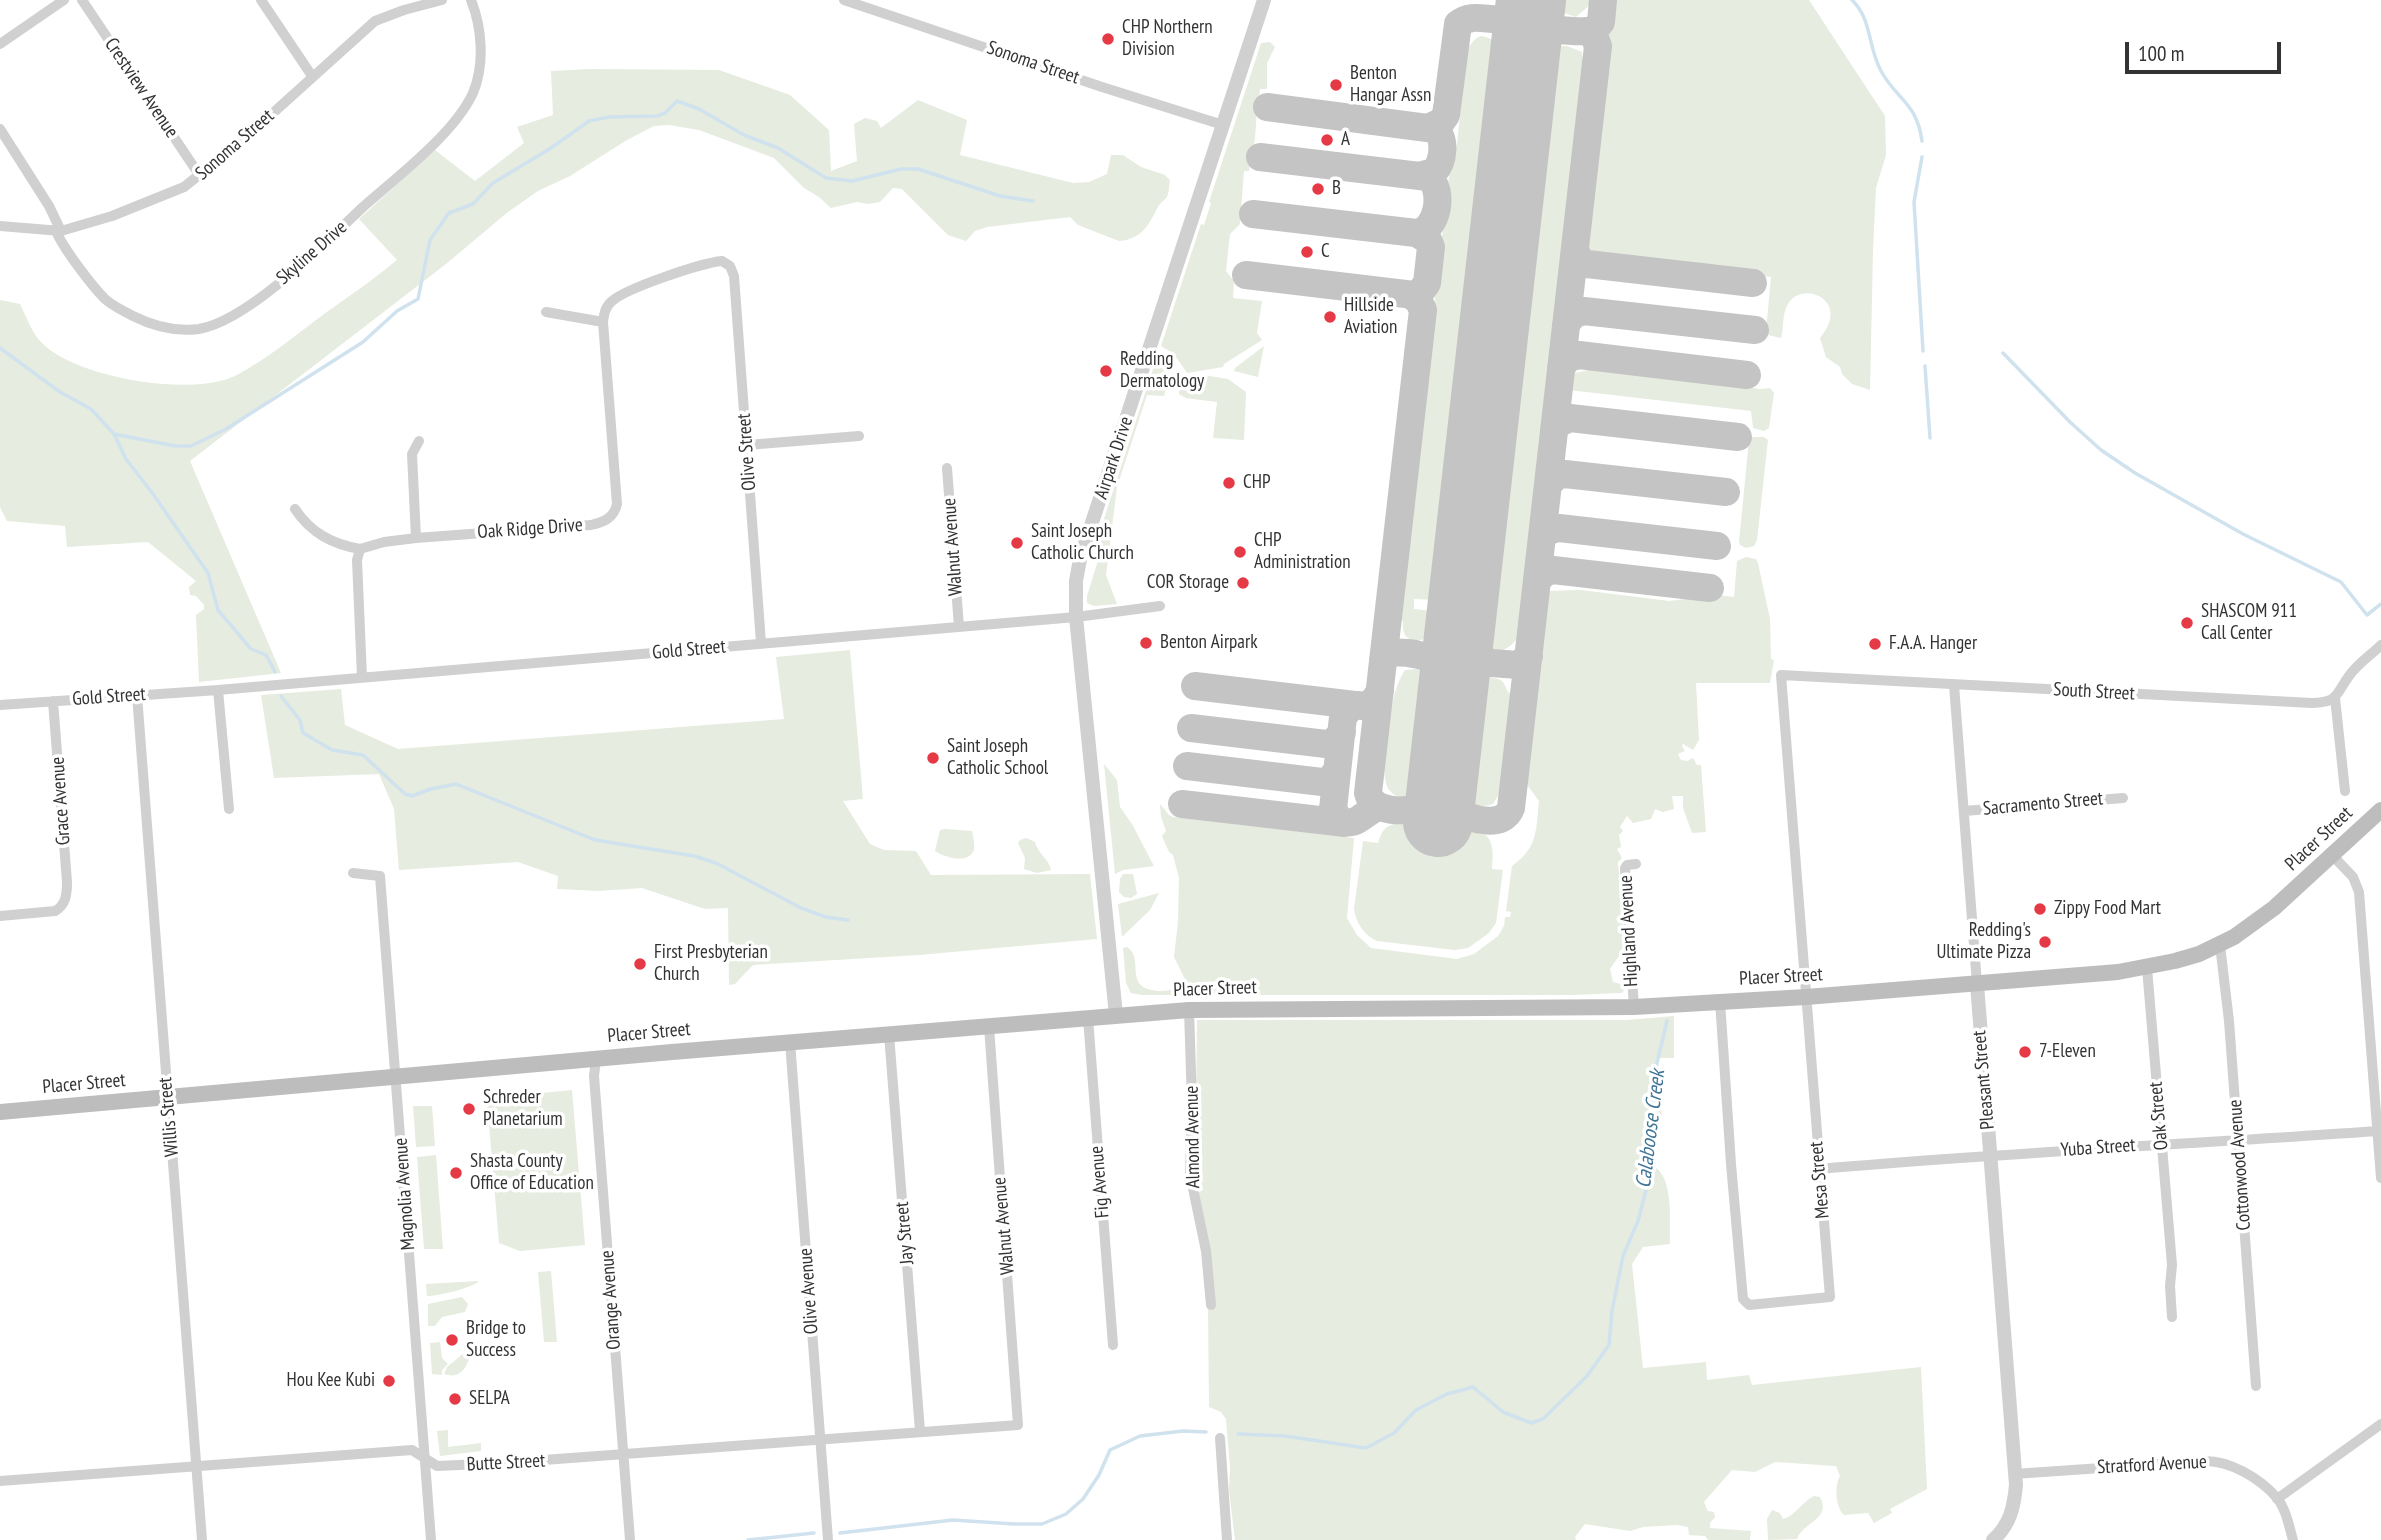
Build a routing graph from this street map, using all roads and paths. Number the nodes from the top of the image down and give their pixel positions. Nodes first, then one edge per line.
1 (64, 0) edge
2 (82, 0) edge
3 (261, 0) edge
4 (442, 0) edge
5 (471, 0) edge
6 (844, 0) edge
7 (1264, 0) edge
8 (0, 44) edge
9 (312, 76) junction
10 (1223, 125) junction
11 (0, 129) edge
12 (200, 176) junction
13 (0, 226) edge
14 (58, 231) junction
15 (546, 312) dead end
16 (603, 322) junction
17 (859, 436) dead end
18 (419, 441) dead end
19 (747, 445) junction
20 (947, 468) dead end
21 (295, 509) dead end
22 (416, 538) junction
23 (360, 549) junction
24 (1160, 606) dead end
25 (1076, 617) junction
26 (959, 627) junction
27 (761, 643) junction
28 (2381, 645) edge
29 (1781, 676) joint
30 (362, 677) junction
31 (1954, 685) junction
32 (218, 690) junction
33 (137, 695) junction
34 (2334, 698) junction
35 (53, 701) junction
36 (0, 705) edge
37 (2345, 790) dead end
38 (2123, 798) dead end
39 (229, 809) dead end
40 (2381, 810) edge
41 (1964, 811) junction
42 (2332, 855) junction
43 (1636, 864) dead end
44 (353, 873) dead end
45 (0, 916) edge
46 (2220, 945) junction
47 (2147, 968) junction
48 (1977, 984) junction
49 (1806, 997) junction
50 (1720, 1001) junction
51 (1634, 1007) junction
52 (1189, 1010) junction
53 (1116, 1015) junction
54 (1088, 1018) junction
55 (989, 1027) junction
56 (889, 1034) junction
57 (790, 1042) junction
58 (596, 1059) junction
59 (396, 1078) junction
60 (168, 1097) junction
61 (0, 1112) edge
62 (2378, 1131) junction
63 (2238, 1141) junction
64 (2161, 1144) junction
65 (1990, 1155) junction
66 (1820, 1169) junction
67 (2381, 1178) edge
68 (1211, 1305) dead end
69 (2172, 1317) dead end
70 (1113, 1345) dead end
71 (2256, 1386) dead end
72 (2381, 1424) edge
73 (1018, 1425) joint
74 (920, 1432) junction
75 (1220, 1438) dead end
76 (821, 1439) junction
77 (622, 1455) junction
78 (425, 1457) junction
79 (196, 1465) junction
80 (2014, 1474) junction
81 (0, 1481) edge
82 (2277, 1499) junction
83 (202, 1540) edge
84 (431, 1540) edge
85 (630, 1540) edge
86 (828, 1540) edge
87 (1227, 1540) edge
88 (1993, 1540) edge
89 (2293, 1540) edge

1 - 8 street
2 - 12 street, Crestview Avenue
3 - 9 street
4 - 9 street, Sonoma Street
5 - 14 street, Skyline Drive
6 - 10 street, Sonoma Street
7 - 10 street, Airpark Drive
9 - 12 street, Sonoma Street
10 - 25 street, Airpark Drive
11 - 14 street, Skyline Drive
12 - 14 street, Sonoma Street
13 - 14 street, Sonoma Street
15 - 16 street
16 - 19 street, Olive Street
16 - 22 street, Oak Ridge Drive
17 - 19 street
18 - 22 street
19 - 27 street, Olive Street
20 - 26 street, Walnut Avenue
21 - 23 street
22 - 23 street, Oak Ridge Drive
23 - 30 street
24 - 25 street, Gold Street
25 - 26 street, Gold Street
25 - 53 street, Airpark Drive
26 - 27 street, Gold Street
27 - 30 street, Gold Street
28 - 34 street
29 - 31 street, South Street
29 - 49 street, Mesa Street
30 - 32 street, Gold Street
31 - 34 street, South Street
31 - 41 street, Pleasant Street
32 - 33 street, Gold Street
32 - 39 street
33 - 35 street, Gold Street
33 - 60 street, Willis Street
34 - 37 street
35 - 36 street, Gold Street
35 - 45 street, Grace Avenue
38 - 41 street, Sacramento Street
40 - 42 main road, Placer Street
41 - 48 street, Pleasant Street
42 - 46 main road, Placer Street
42 - 62 street
43 - 51 street, Highland Avenue
44 - 59 street, Magnolia Avenue
46 - 47 main road, Placer Street
46 - 63 street, Cottonwood Avenue
47 - 48 main road, Placer Street
47 - 64 street, Oak Street
48 - 49 main road, Placer Street
48 - 65 street, Pleasant Street
49 - 50 main road, Placer Street
49 - 66 street, Mesa Street
50 - 51 main road, Placer Street
50 - 66 street, Mesa Street
51 - 52 main road, Placer Street
52 - 53 main road, Placer Street
52 - 68 street, Almond Avenue
53 - 54 main road, Placer Street
54 - 55 main road, Placer Street
54 - 70 street, Fig Avenue
55 - 56 main road, Placer Street
55 - 73 street, Walnut Avenue
56 - 57 main road, Placer Street
56 - 74 street, Jay Street
57 - 58 main road, Placer Street
57 - 76 street, Olive Avenue
58 - 59 main road, Placer Street
58 - 77 street, Orange Avenue
59 - 60 main road, Placer Street
59 - 78 street, Magnolia Avenue
60 - 61 main road, Placer Street
60 - 79 street, Willis Street
62 - 63 street, Yuba Street
62 - 67 street
63 - 64 street, Yuba Street
63 - 71 street, Cottonwood Avenue
64 - 65 street, Yuba Street
64 - 69 street, Oak Street
65 - 66 street, Yuba Street
65 - 80 street, Pleasant Street
72 - 82 street
73 - 74 street, Butte Street
74 - 76 street, Butte Street
75 - 87 street
76 - 77 street, Butte Street
76 - 86 street, Olive Avenue
77 - 78 street, Butte Street
77 - 85 street, Orange Avenue
78 - 79 street, Butte Street
78 - 84 street, Magnolia Avenue
79 - 81 street, Butte Street
79 - 83 street, Willis Street
80 - 82 street, Stratford Avenue
80 - 88 street, Pleasant Street
82 - 89 street, Stratford Avenue

